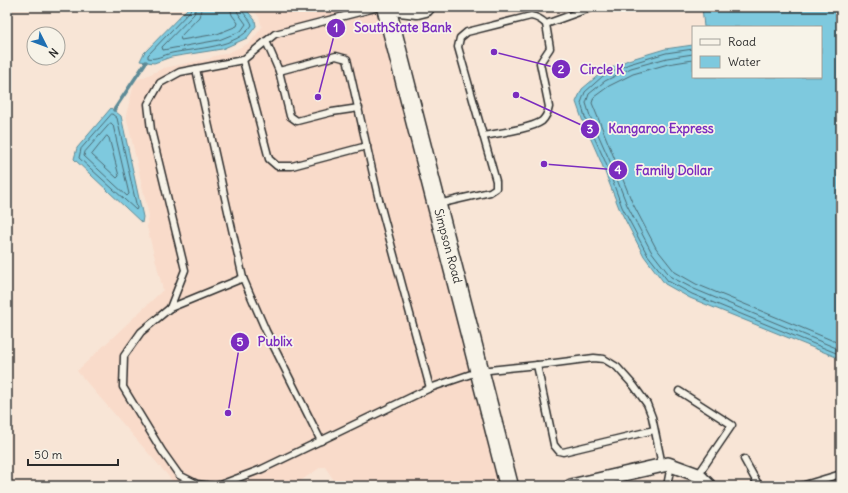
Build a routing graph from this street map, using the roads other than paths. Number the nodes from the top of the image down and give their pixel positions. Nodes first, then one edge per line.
1 (379, 7) edge
2 (386, 7) edge
3 (400, 7) edge
4 (425, 7) edge
5 (593, 7) edge
6 (546, 24) junction
7 (266, 41) junction
8 (243, 60) junction
9 (196, 69) junction
10 (279, 71) junction
11 (358, 108) junction
12 (483, 136) junction
13 (367, 146) junction
14 (437, 204) junction
15 (243, 278) junction
16 (170, 308) junction
17 (537, 365) junction
18 (480, 370) junction
19 (430, 388) junction
20 (679, 391) dead end
21 (654, 430) junction
22 (321, 441) junction
23 (744, 460) dead end
24 (667, 465) junction
25 (841, 474) edge
26 (698, 475) junction
27 (212, 486) edge
28 (217, 486) edge
29 (509, 486) edge
30 (571, 486) edge
31 (667, 486) edge
32 (708, 486) edge
33 (758, 486) edge
34 (801, 486) edge

1 - 7 lane
2 - 14 main road, Simpson Road
3 - 4 main road
5 - 6 lane
6 - 12 lane
6 - 12 lane
7 - 8 lane
7 - 10 lane
8 - 9 lane
8 - 13 lane
9 - 15 lane
9 - 16 lane
10 - 11 lane
10 - 11 lane
11 - 13 lane
12 - 14 lane
13 - 19 lane
14 - 18 main road, Simpson Road
15 - 16 lane
15 - 22 lane
16 - 27 lane
17 - 18 lane
17 - 21 lane
17 - 21 lane
18 - 19 lane
18 - 29 main road, Simpson Road
19 - 22 lane
20 - 26 lane
21 - 24 lane
22 - 28 lane
23 - 33 lane
24 - 26 street
24 - 30 street
24 - 31 lane
25 - 34 lane
26 - 32 street

